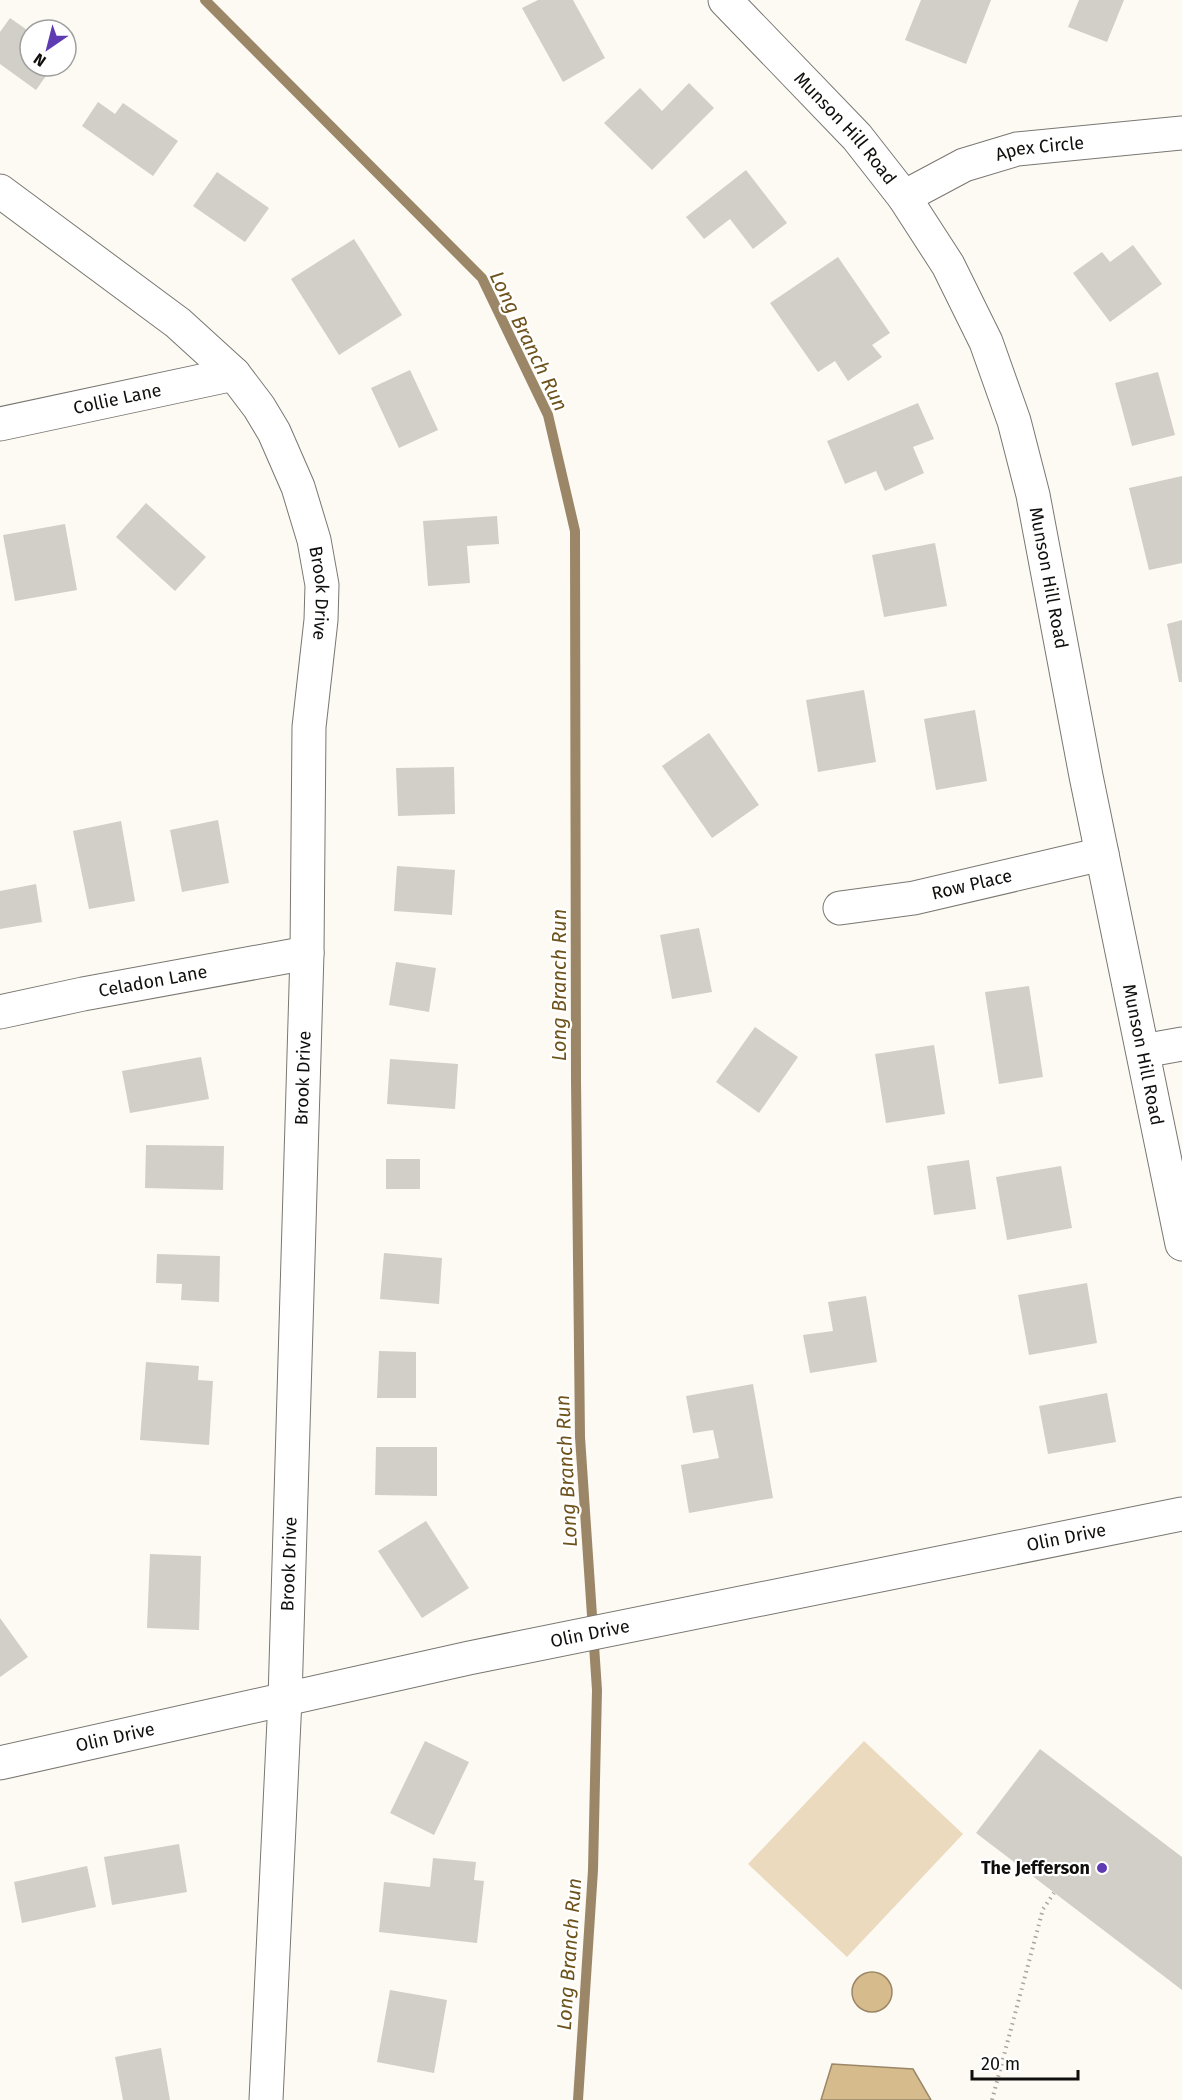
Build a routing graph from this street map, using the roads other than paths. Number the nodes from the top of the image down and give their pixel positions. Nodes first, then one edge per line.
1 (725, 0) edge
2 (1182, 133) edge
3 (0, 191) edge
4 (904, 197) junction
5 (234, 374) junction
6 (0, 424) edge
7 (1102, 854) junction
8 (840, 908) dead end
9 (307, 953) junction
10 (0, 1012) edge
11 (1182, 1044) edge
12 (1143, 1051) junction
13 (1182, 1244) edge
14 (1182, 1514) edge
15 (285, 1699) junction
16 (0, 1763) edge
17 (266, 2100) edge

1 - 4 street, Munson Hill Road
2 - 4 street, Apex Circle
3 - 5 street, Brook Drive
4 - 7 street, Munson Hill Road
5 - 6 street, Collie Lane
5 - 9 street, Brook Drive
7 - 8 street, Row Place
7 - 12 street, Munson Hill Road
9 - 10 street, Celadon Lane
9 - 15 street, Brook Drive
11 - 12 street
12 - 13 street, Munson Hill Road
14 - 15 street, Olin Drive
15 - 16 street, Olin Drive
15 - 17 street, Brook Drive

